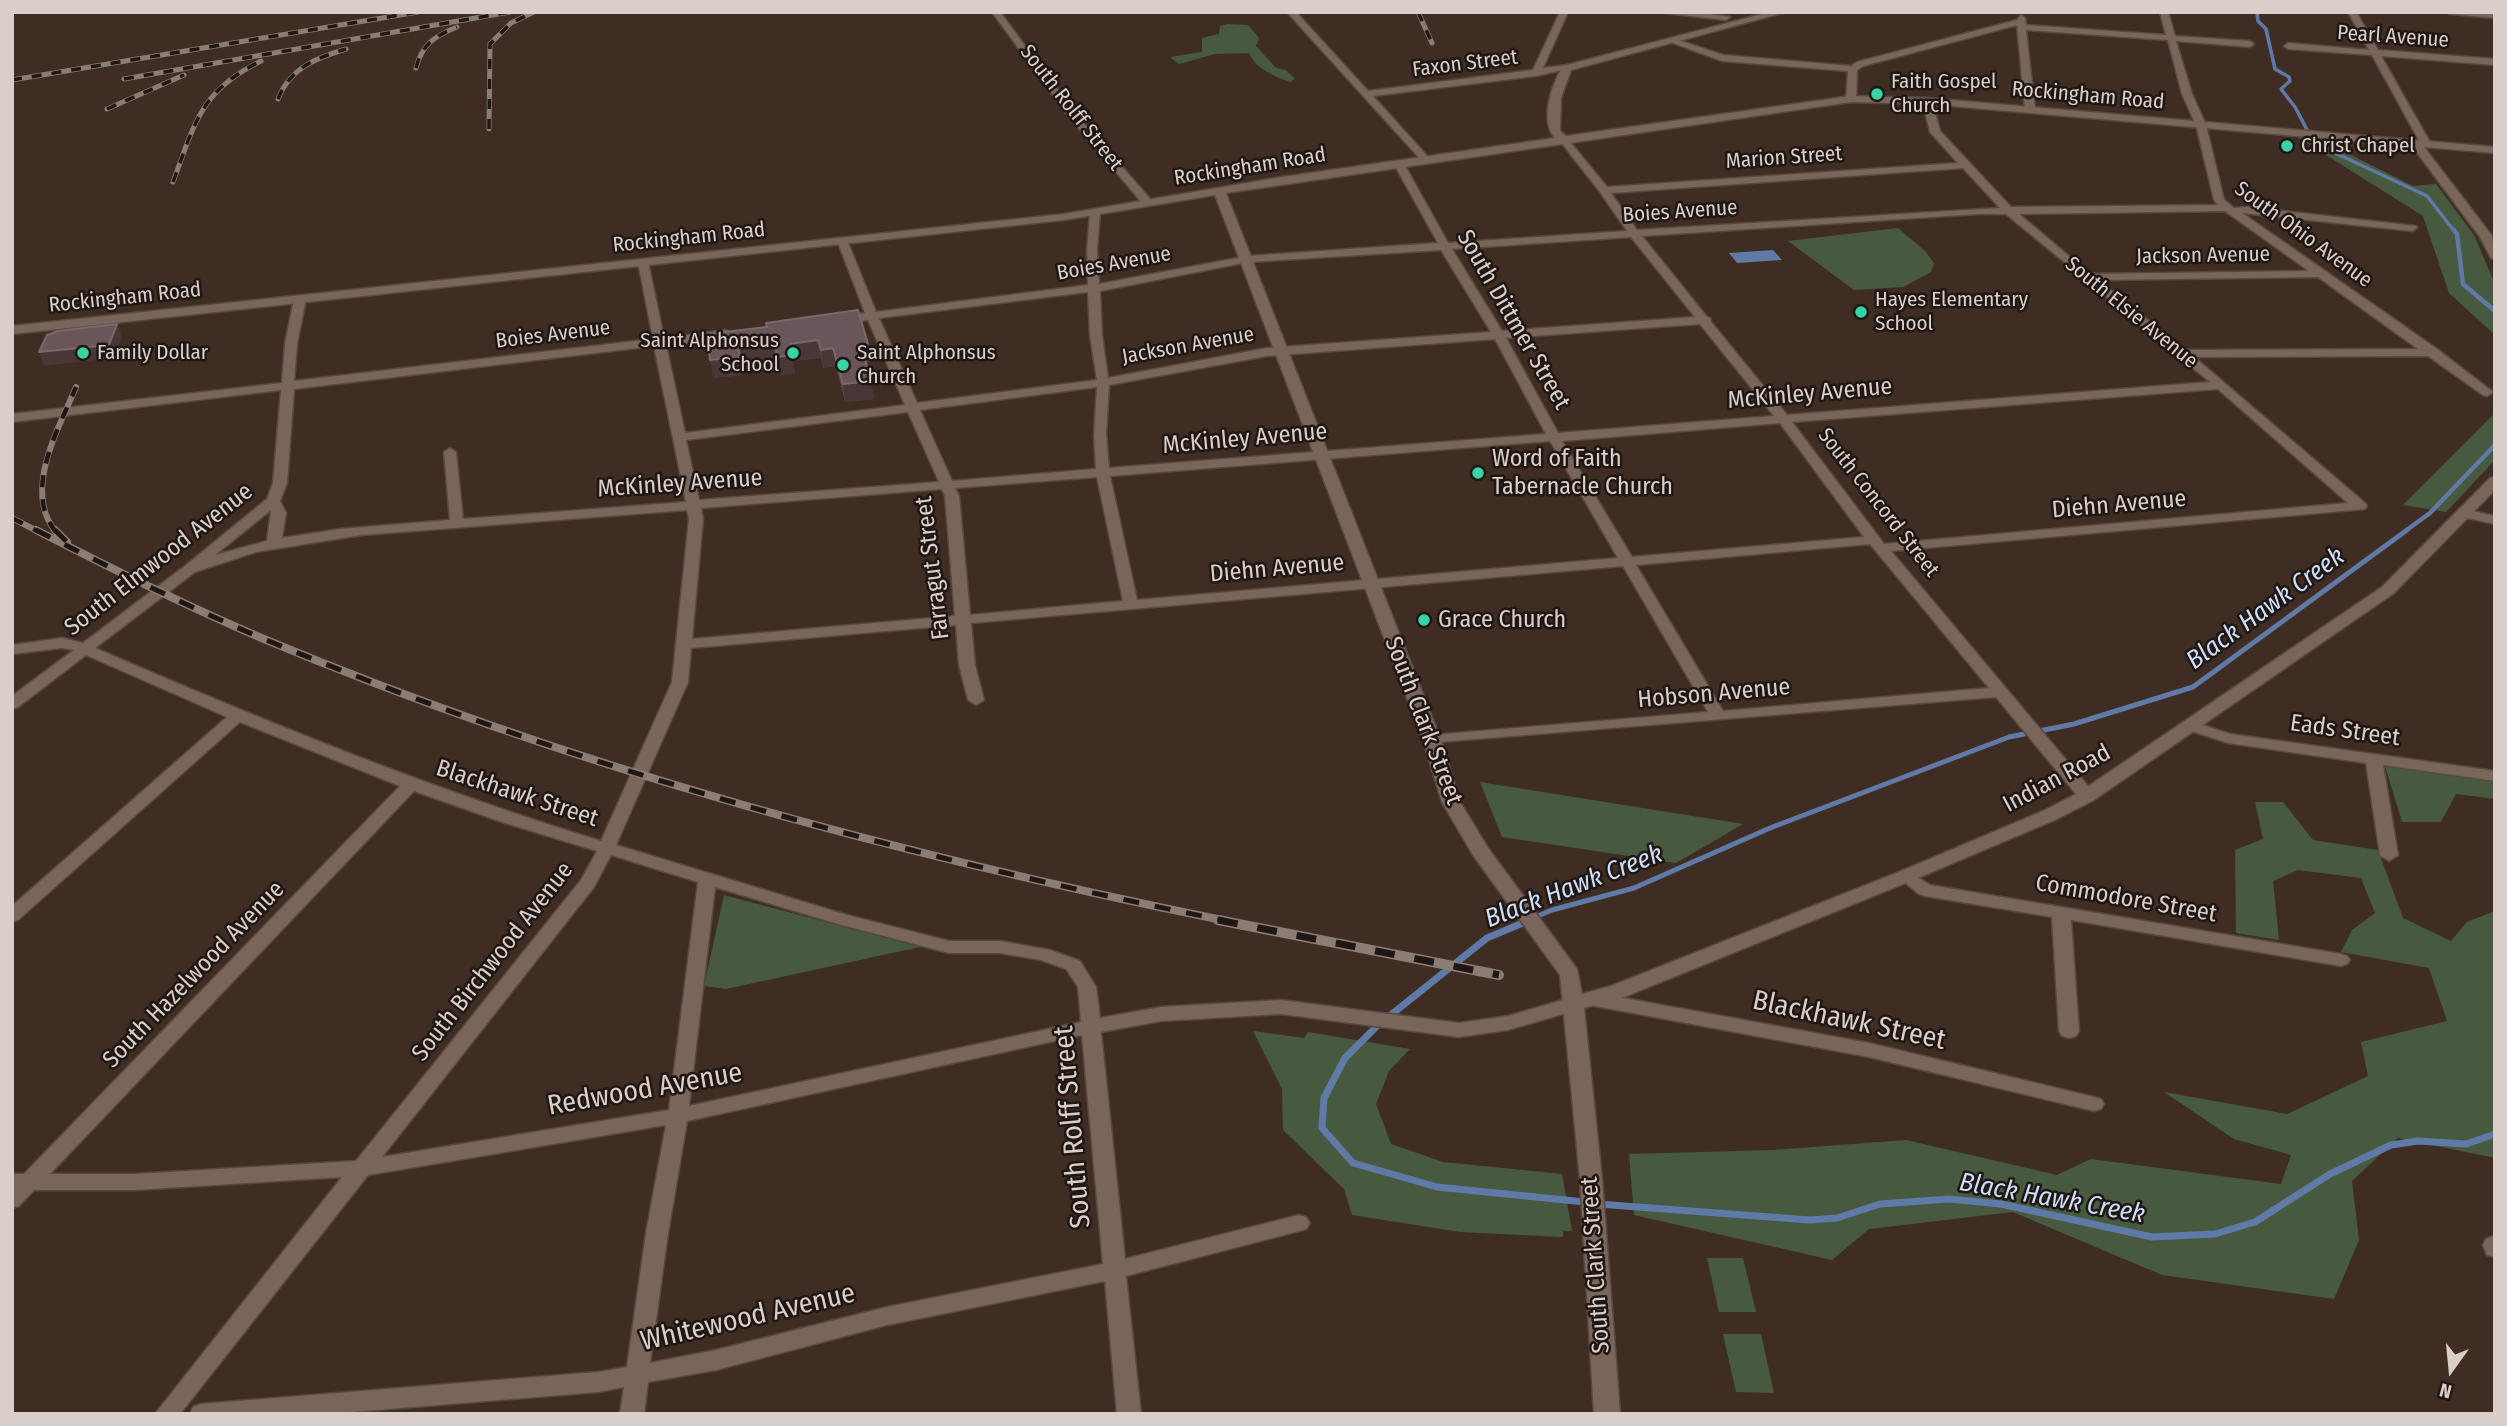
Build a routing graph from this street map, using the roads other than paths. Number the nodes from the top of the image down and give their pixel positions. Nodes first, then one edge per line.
1 (996, 12) edge
2 (1290, 12) edge
3 (1564, 12) edge
4 (1660, 12) edge
5 (1782, 12) edge
6 (2164, 12) edge
7 (2352, 12) edge
8 (2451, 12) edge
9 (1726, 15) edge
10 (2495, 16) edge
11 (2021, 20) edge
12 (1740, 23) junction
13 (2172, 38) junction
14 (1669, 40) junction
15 (2250, 44) dead end
16 (2288, 46) dead end
17 (2375, 53) junction
18 (2495, 62) edge
19 (1567, 68) junction
20 (1853, 69) junction
21 (1536, 73) junction
22 (1366, 94) junction
23 (1851, 99) junction
24 (1927, 101) junction
25 (2029, 110) junction
26 (2201, 125) junction
27 (1563, 139) junction
28 (2420, 143) junction
29 (2495, 150) edge
30 (1426, 160) junction
31 (1399, 164) junction
32 (1967, 165) junction
33 (1219, 190) junction
34 (1604, 190) junction
35 (1148, 204) junction
36 (2008, 210) junction
37 (2230, 210) junction
38 (1095, 212) junction
39 (2412, 228) dead end
40 (1635, 234) junction
41 (2490, 237) edge
42 (842, 240) junction
43 (1445, 247) junction
44 (2495, 255) edge
45 (1248, 258) junction
46 (643, 262) junction
47 (2321, 274) junction
48 (2087, 278) junction
49 (1094, 289) junction
50 (300, 299) junction
51 (874, 316) junction
52 (1706, 320) junction
53 (820, 322) edge
54 (12, 330) edge
55 (741, 332) edge
56 (1498, 334) junction
57 (661, 342) junction
58 (1284, 350) junction
59 (2433, 352) junction
60 (2181, 354) junction
61 (1103, 382) junction
62 (2220, 385) junction
63 (289, 386) junction
64 (2487, 392) dead end
65 (914, 406) junction
66 (12, 418) edge
67 (1783, 419) junction
68 (680, 437) junction
69 (1554, 437) junction
70 (450, 452) dead end
71 (1322, 456) junction
72 (1103, 474) junction
73 (2495, 481) edge
74 (947, 486) junction
75 (273, 501) junction
76 (694, 505) junction
77 (2360, 506) joint
78 (2463, 513) junction
79 (2495, 520) edge
80 (457, 524) junction
81 (274, 543) junction
82 (1878, 544) junction
83 (1627, 562) junction
84 (190, 569) junction
85 (1372, 584) junction
86 (1131, 604) junction
87 (963, 618) junction
88 (683, 644) junction
89 (83, 648) junction
90 (12, 650) edge
91 (2001, 692) junction
92 (976, 700) dead end
93 (12, 704) edge
94 (238, 716) junction
95 (1718, 716) junction
96 (2191, 726) junction
97 (1432, 740) junction
98 (2374, 760) junction
99 (2495, 776) edge
100 (411, 784) junction
101 (2087, 796) junction
102 (606, 849) junction
103 (2389, 855) dead end
104 (1906, 876) junction
105 (707, 879) junction
106 (2061, 912) junction
107 (12, 916) edge
108 (949, 947) joint
109 (2342, 960) dead end
110 (1582, 1002) junction
111 (1281, 1007) joint
112 (1092, 1026) junction
113 (2069, 1031) dead end
114 (2094, 1104) dead end
115 (678, 1116) junction
116 (363, 1168) junction
117 (21, 1182) edge
118 (12, 1200) edge
119 (1299, 1223) dead end
120 (1115, 1270) junction
121 (636, 1375) junction
122 (166, 1414) edge
123 (201, 1414) edge
124 (632, 1414) edge
125 (1129, 1414) edge
126 (1607, 1414) edge

1 - 35 street, South Rolff Street
2 - 22 street
3 - 21 street
4 - 9 street
5 - 12 street
6 - 13 street, South Ohio Avenue
7 - 17 street
8 - 10 street
9 - 12 street
11 - 13 street
11 - 20 street
11 - 25 street
12 - 14 street
13 - 15 street
13 - 26 street, South Ohio Avenue
14 - 19 street
14 - 20 street
16 - 17 street, Pearl Avenue
17 - 18 street, Pearl Avenue
17 - 28 street
19 - 21 street, Faxon Street
19 - 27 street, South Concord Street
20 - 23 street
21 - 22 street, Faxon Street
22 - 30 street
23 - 24 street, Rockingham Road
23 - 27 street, Rockingham Road
24 - 25 street, Rockingham Road
24 - 32 street, South Elsie Avenue
25 - 26 street, Rockingham Road
26 - 28 street, Rockingham Road
26 - 37 street, South Ohio Avenue
27 - 30 street, Rockingham Road
27 - 34 street, South Concord Street
28 - 29 street, Rockingham Road
28 - 41 street
30 - 31 street, Rockingham Road
31 - 33 street, Rockingham Road
31 - 43 street, South Dittmer Street
32 - 34 street, Marion Street
32 - 36 street, South Elsie Avenue
33 - 35 street, Rockingham Road
33 - 45 street, South Clark Street
34 - 40 street, South Concord Street
35 - 38 street, Rockingham Road
36 - 37 street, Boies Avenue
36 - 40 street, Boies Avenue
36 - 48 street, South Elsie Avenue
37 - 39 street, Boies Avenue
37 - 47 street, South Ohio Avenue
38 - 42 street, Rockingham Road
38 - 49 street
40 - 43 street, Boies Avenue
40 - 52 street, South Concord Street
41 - 44 street
42 - 46 street, Rockingham Road
42 - 51 street, Farragut Street
43 - 45 street, Boies Avenue
43 - 56 street, South Dittmer Street
45 - 49 street, Boies Avenue
45 - 58 street, South Clark Street
46 - 50 street, Rockingham Road
46 - 57 street, South Birchwood Avenue
47 - 48 street, Jackson Avenue
47 - 59 street, South Ohio Avenue
48 - 60 street, South Elsie Avenue
49 - 51 street, Boies Avenue
49 - 61 street
50 - 54 street, Rockingham Road
50 - 63 street, South Elmwood Avenue
51 - 53 street, Boies Avenue
51 - 65 street, Farragut Street
52 - 56 street, Jackson Avenue
52 - 67 street, South Concord Street
55 - 57 street, Boies Avenue
56 - 58 street, Jackson Avenue
56 - 69 street, South Dittmer Street
57 - 63 street, Boies Avenue
57 - 68 street, South Birchwood Avenue
58 - 61 street, Jackson Avenue
58 - 71 street, South Clark Street
59 - 60 street
59 - 64 street, South Ohio Avenue
60 - 62 street, South Elsie Avenue
61 - 65 street, Jackson Avenue
61 - 72 street
62 - 67 street, McKinley Avenue
62 - 77 street, South Elsie Avenue
63 - 66 street, Boies Avenue
63 - 75 street, South Elmwood Avenue
65 - 68 street, Jackson Avenue
65 - 74 street, Farragut Street
67 - 69 street, McKinley Avenue
67 - 82 street, South Concord Street
68 - 76 street, South Birchwood Avenue
69 - 71 street, McKinley Avenue
69 - 83 street, South Dittmer Street
70 - 80 street
71 - 72 street, McKinley Avenue
71 - 85 street, South Clark Street
72 - 74 street, McKinley Avenue
72 - 86 street
73 - 78 street, Indian Road
74 - 76 street, McKinley Avenue
74 - 87 street, Farragut Street
75 - 81 street
75 - 84 street, South Elmwood Avenue
76 - 80 street, McKinley Avenue
76 - 88 street, South Birchwood Avenue
77 - 82 street, Diehn Avenue
78 - 79 street
78 - 96 street, Indian Road
80 - 81 street, McKinley Avenue
81 - 84 street, McKinley Avenue
82 - 83 street, Diehn Avenue
82 - 91 street, South Concord Street
83 - 85 street, Diehn Avenue
83 - 95 street, South Dittmer Street
84 - 89 street, South Elmwood Avenue
85 - 86 street, Diehn Avenue
85 - 97 street, South Clark Street
86 - 87 street, Diehn Avenue
87 - 88 street, Diehn Avenue
87 - 92 street, Farragut Street
88 - 102 street, South Birchwood Avenue
89 - 90 street
89 - 93 street, South Elmwood Avenue
89 - 94 street, Blackhawk Street
91 - 95 street, Hobson Avenue
91 - 101 street, South Concord Street
94 - 100 street, Blackhawk Street
94 - 107 street
95 - 97 street, Hobson Avenue
96 - 98 street, Eads Street
96 - 101 street, Indian Road
97 - 110 street, South Clark Street
98 - 99 street, Eads Street
98 - 103 street
100 - 102 street, Blackhawk Street
100 - 117 street, South Hazelwood Avenue
101 - 104 street, Indian Road
102 - 105 street, Blackhawk Street
102 - 116 street, South Birchwood Avenue
104 - 106 street, Commodore Street
104 - 110 street, Indian Road
105 - 108 street, Blackhawk Street
105 - 115 street
106 - 109 street, Commodore Street
106 - 113 street
108 - 112 street, South Rolff Street
110 - 111 street, Blackhawk Street
110 - 114 street, Blackhawk Street
110 - 126 street, South Clark Street
111 - 112 street, Redwood Avenue
112 - 115 street, Redwood Avenue
112 - 120 street, South Rolff Street
115 - 116 street, Redwood Avenue
115 - 121 street
116 - 117 street, Redwood Avenue
116 - 122 street, South Birchwood Avenue
117 - 118 street, South Hazelwood Avenue
119 - 120 street, Whitewood Avenue
120 - 121 street, Whitewood Avenue
120 - 125 street, South Rolff Street
121 - 123 street, Whitewood Avenue
121 - 124 street

